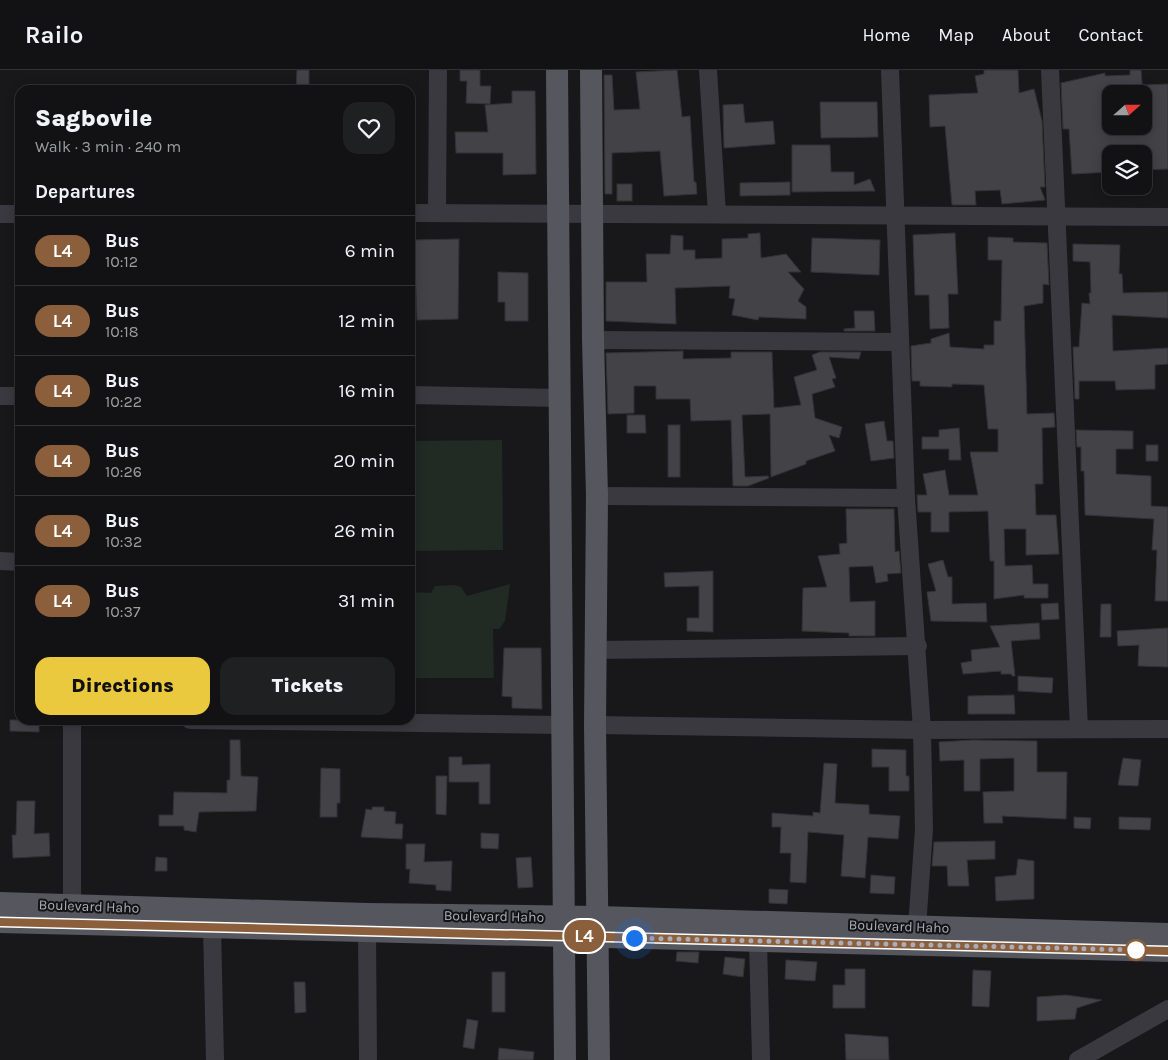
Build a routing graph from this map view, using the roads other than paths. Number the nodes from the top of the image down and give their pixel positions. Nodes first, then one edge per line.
1 (438, 70) edge
2 (556, 70) edge
3 (591, 70) edge
4 (708, 70) edge
5 (890, 70) edge
6 (1050, 70) edge
7 (437, 212) junction
8 (415, 213) edge
9 (0, 214) edge
10 (15, 214) edge
11 (556, 214) junction
12 (717, 214) junction
13 (591, 215) junction
14 (896, 216) junction
15 (1057, 216) junction
16 (1168, 217) edge
17 (593, 340) junction
18 (900, 342) junction
19 (415, 395) edge
20 (0, 396) edge
21 (15, 396) edge
22 (560, 398) junction
23 (597, 496) junction
24 (906, 498) junction
25 (0, 561) edge
26 (15, 562) edge
27 (918, 646) junction
28 (596, 650) junction
29 (415, 722) edge
30 (72, 725) edge
31 (562, 725) junction
32 (595, 725) junction
33 (1079, 729) junction
34 (1168, 729) edge
35 (922, 730) junction
36 (0, 903) edge
37 (72, 906) junction
38 (0, 922) edge
39 (562, 926) junction
40 (598, 927) junction
41 (917, 927) junction
42 (212, 928) junction
43 (367, 931) junction
44 (1168, 934) edge
45 (758, 941) junction
46 (1168, 951) edge
47 (1168, 1009) edge
48 (215, 1060) edge
49 (368, 1060) edge
50 (565, 1060) edge
51 (599, 1060) edge
52 (761, 1060) edge
53 (1078, 1060) edge

1 - 7 street
2 - 11 main road
3 - 13 main road
4 - 12 street
5 - 14 street
6 - 15 street
7 - 8 street
7 - 11 street
9 - 10 street
11 - 13 street
11 - 22 main road
12 - 13 street
12 - 14 street
13 - 17 main road
14 - 15 street
14 - 18 street
15 - 16 street
15 - 33 street
17 - 18 street
17 - 23 main road
18 - 24 street
19 - 22 street
20 - 21 street
22 - 31 main road
23 - 24 street
23 - 28 main road
24 - 27 street
25 - 26 street
27 - 28 street
27 - 35 street
28 - 32 main road
29 - 31 street
30 - 37 street
31 - 39 main road
32 - 35 street
32 - 40 main road
33 - 34 street
33 - 35 street
35 - 41 street
36 - 37 main road, Boulevard Haho
37 - 39 main road, Boulevard Haho
38 - 42 main road, Boulevard Haho
39 - 40 main road, Boulevard Haho
39 - 43 main road, Boulevard Haho
39 - 50 main road
40 - 41 main road, Boulevard Haho
40 - 45 main road, Boulevard Haho
40 - 51 main road
41 - 44 main road, Boulevard Haho
42 - 43 main road, Boulevard Haho
42 - 48 street
43 - 49 street
45 - 46 main road, Boulevard Haho
45 - 52 street
47 - 53 street

